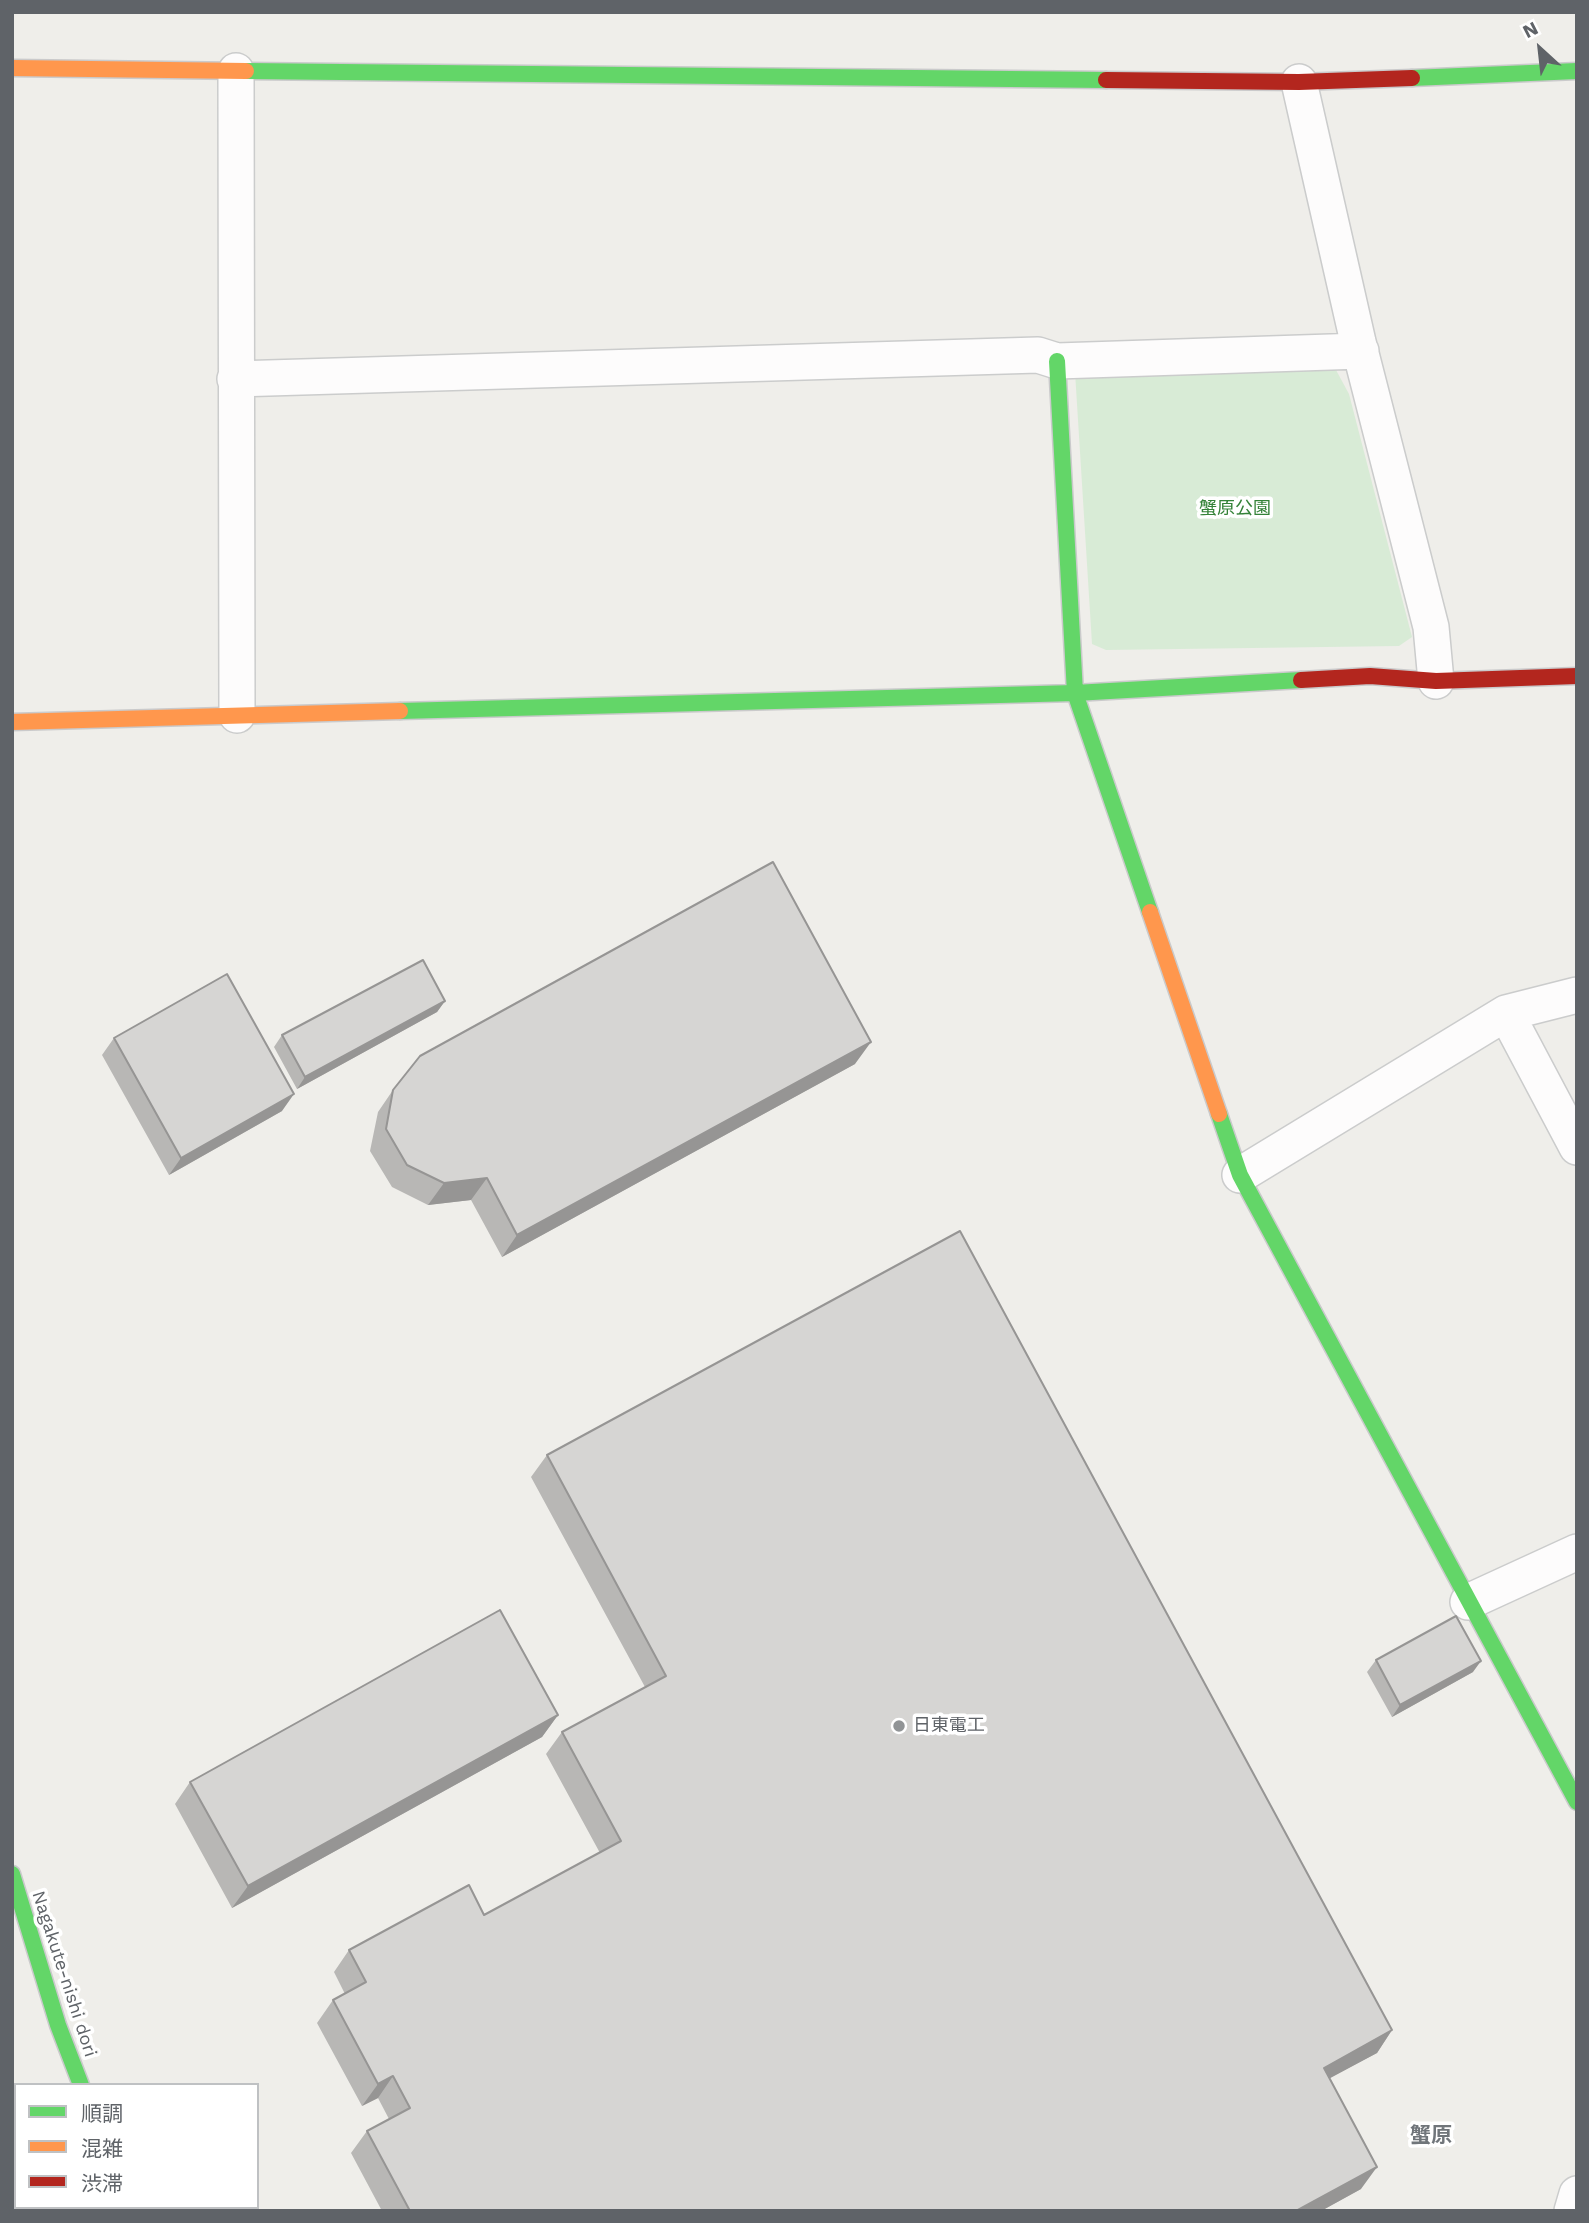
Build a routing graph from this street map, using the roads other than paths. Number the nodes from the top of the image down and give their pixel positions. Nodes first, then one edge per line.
1 (12, 68) edge
2 (236, 71) junction
3 (1577, 71) edge
4 (1299, 82) junction
5 (1361, 351) junction
6 (1057, 361) junction
7 (235, 379) junction
8 (1577, 676) edge
9 (1436, 681) junction
10 (1075, 693) junction
11 (237, 715) junction
12 (12, 722) edge
13 (1577, 995) edge
14 (1506, 1013) junction
15 (1577, 1147) edge
16 (1240, 1175) junction
17 (1577, 1552) edge
18 (1468, 1602) junction
19 (1577, 1802) edge
20 (12, 1874) edge
21 (80, 2083) edge
22 (1577, 2194) edge
23 (1572, 2211) edge

1 - 2 street
2 - 4 street
2 - 7 street
3 - 4 street
4 - 5 street
5 - 6 street
5 - 9 street
6 - 7 street
6 - 10 street
7 - 11 street
8 - 9 street
9 - 10 street
10 - 11 street
10 - 16 street
11 - 12 street
13 - 14 street
14 - 15 street
14 - 16 street
16 - 18 street
17 - 18 street
18 - 19 street
20 - 21 street, Nagakute-nishi dori
22 - 23 street

